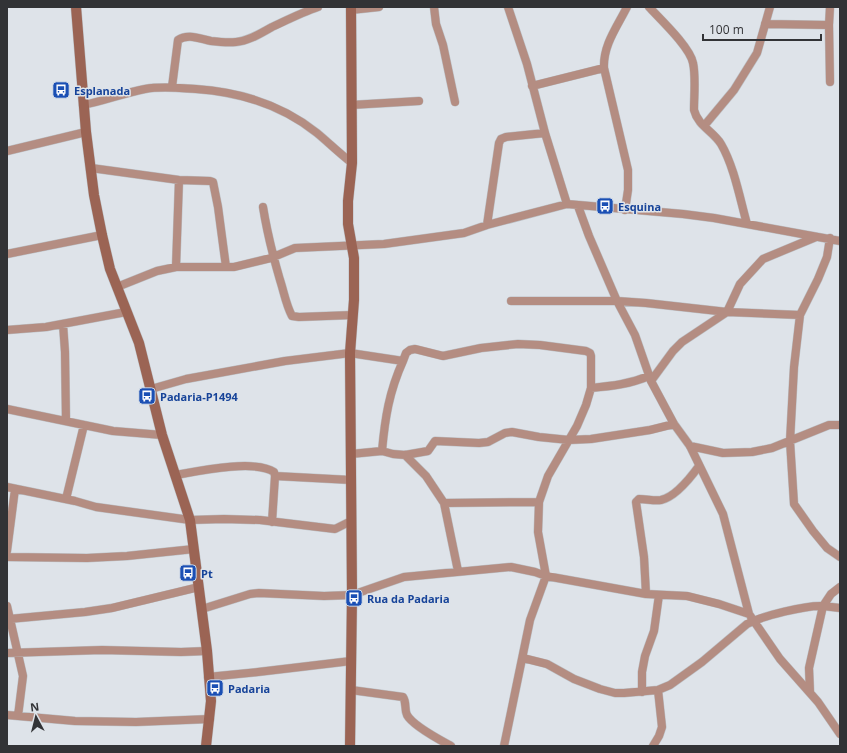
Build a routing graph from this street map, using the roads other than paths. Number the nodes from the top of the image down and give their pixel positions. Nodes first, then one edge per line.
1 (76, 7) edge
2 (318, 7) edge
3 (379, 7) edge
4 (434, 7) edge
5 (508, 7) edge
6 (627, 7) edge
7 (648, 7) edge
8 (770, 7) edge
9 (830, 7) edge
10 (351, 9) edge
11 (766, 24) junction
12 (829, 25) junction
13 (604, 68) junction
14 (830, 82) dead end
15 (532, 86) junction
16 (172, 88) junction
17 (419, 101) dead end
18 (455, 102) dead end
19 (351, 104) junction
20 (83, 105) junction
21 (704, 126) junction
22 (86, 132) junction
23 (545, 133) junction
24 (7, 151) edge
25 (352, 163) junction
26 (90, 168) junction
27 (179, 180) junction
28 (567, 204) junction
29 (578, 206) junction
30 (263, 207) dead end
31 (625, 210) junction
32 (746, 224) junction
33 (487, 225) junction
34 (102, 235) junction
35 (817, 236) junction
36 (830, 238) junction
37 (840, 241) edge
38 (351, 246) junction
39 (7, 254) edge
40 (273, 257) junction
41 (176, 267) junction
42 (226, 267) junction
43 (117, 288) junction
44 (511, 301) dead end
45 (617, 301) junction
46 (126, 312) junction
47 (727, 312) junction
48 (352, 315) junction
49 (800, 316) junction
50 (63, 324) junction
51 (7, 330) edge
52 (350, 353) junction
53 (403, 361) junction
54 (650, 378) junction
55 (591, 388) junction
56 (151, 389) junction
57 (7, 409) edge
58 (66, 421) junction
59 (674, 424) junction
60 (84, 425) junction
61 (840, 425) edge
62 (162, 434) junction
63 (569, 440) junction
64 (790, 441) junction
65 (690, 446) junction
66 (382, 451) junction
67 (350, 454) junction
68 (405, 455) junction
69 (699, 466) junction
70 (176, 475) junction
71 (275, 476) junction
72 (351, 480) junction
73 (11, 488) edge
74 (66, 499) junction
75 (540, 502) junction
76 (444, 503) junction
77 (190, 520) junction
78 (351, 521) junction
79 (272, 522) junction
80 (194, 549) junction
81 (7, 551) edge
82 (7, 557) edge
83 (840, 557) edge
84 (458, 571) junction
85 (546, 576) junction
86 (199, 587) junction
87 (840, 587) edge
88 (646, 594) junction
89 (352, 595) junction
90 (659, 595) junction
91 (7, 606) edge
92 (823, 606) junction
93 (840, 608) edge
94 (202, 609) junction
95 (752, 617) junction
96 (9, 620) junction
97 (207, 651) junction
98 (18, 652) junction
99 (7, 653) edge
100 (523, 658) junction
101 (351, 661) junction
102 (208, 677) junction
103 (351, 690) junction
104 (658, 690) junction
105 (642, 692) junction
106 (810, 692) junction
107 (7, 715) edge
108 (18, 716) junction
109 (210, 719) junction
110 (840, 734) edge
111 (206, 746) edge
112 (350, 746) edge
113 (451, 746) edge
114 (504, 746) edge
115 (653, 746) edge

1 - 20 street
2 - 16 street
3 - 10 street
4 - 18 street
5 - 15 street
6 - 13 street
7 - 21 street
8 - 11 street
9 - 12 street
10 - 19 street
11 - 12 street
11 - 21 street
12 - 14 street
13 - 15 street
13 - 31 street
15 - 23 street
16 - 20 street
16 - 25 street
17 - 19 street
19 - 25 street
20 - 22 street
21 - 32 street
22 - 24 street
22 - 26 street
23 - 28 street
23 - 33 street
25 - 38 street
26 - 27 street
26 - 34 street
27 - 41 street
27 - 42 street
28 - 29 street
28 - 33 street
29 - 31 street
29 - 45 street
30 - 40 street
31 - 32 street
32 - 35 street
33 - 38 street
34 - 39 street
34 - 43 street
35 - 36 street
35 - 47 street
36 - 37 street
36 - 49 street
38 - 40 street
38 - 48 street
40 - 42 street
40 - 48 street
41 - 42 street
41 - 43 street
43 - 46 street
44 - 45 street
45 - 47 street
45 - 54 street
46 - 50 street
46 - 56 street
47 - 49 street
47 - 54 street
48 - 52 street
49 - 64 street
50 - 51 street
50 - 58 street
52 - 53 street
52 - 56 street
52 - 67 street
53 - 55 street
53 - 66 street
54 - 55 street
54 - 59 street
55 - 63 street
56 - 62 street
57 - 58 street
58 - 60 street
59 - 63 street
59 - 65 street
60 - 62 street
60 - 74 street
61 - 64 street
62 - 70 street
63 - 68 street
63 - 75 street
64 - 65 street
64 - 83 street
65 - 69 street
66 - 67 street
66 - 68 street
67 - 72 street
68 - 76 street
69 - 88 street
69 - 95 street
70 - 71 street
70 - 77 street
71 - 72 street
71 - 79 street
72 - 78 street
73 - 74 street
73 - 81 street
74 - 77 street
75 - 76 street
75 - 85 street
76 - 84 street
77 - 79 street
77 - 80 street
78 - 79 street
78 - 89 street
80 - 82 street
80 - 86 street
84 - 85 street
84 - 89 street
85 - 88 street
85 - 100 street
86 - 94 street
86 - 96 street
87 - 92 street
88 - 90 street
89 - 94 street
89 - 101 street
90 - 95 street
90 - 105 street
91 - 96 street
92 - 93 street
92 - 95 street
92 - 106 street
94 - 97 street
95 - 104 street
95 - 106 street
96 - 98 street
97 - 98 street
97 - 102 street
98 - 99 street
98 - 108 street
100 - 105 street
100 - 114 street
101 - 102 street
101 - 103 street
102 - 109 street
103 - 112 street
103 - 113 street
104 - 105 street
104 - 115 street
106 - 110 street
107 - 108 street
108 - 109 street
109 - 111 street

